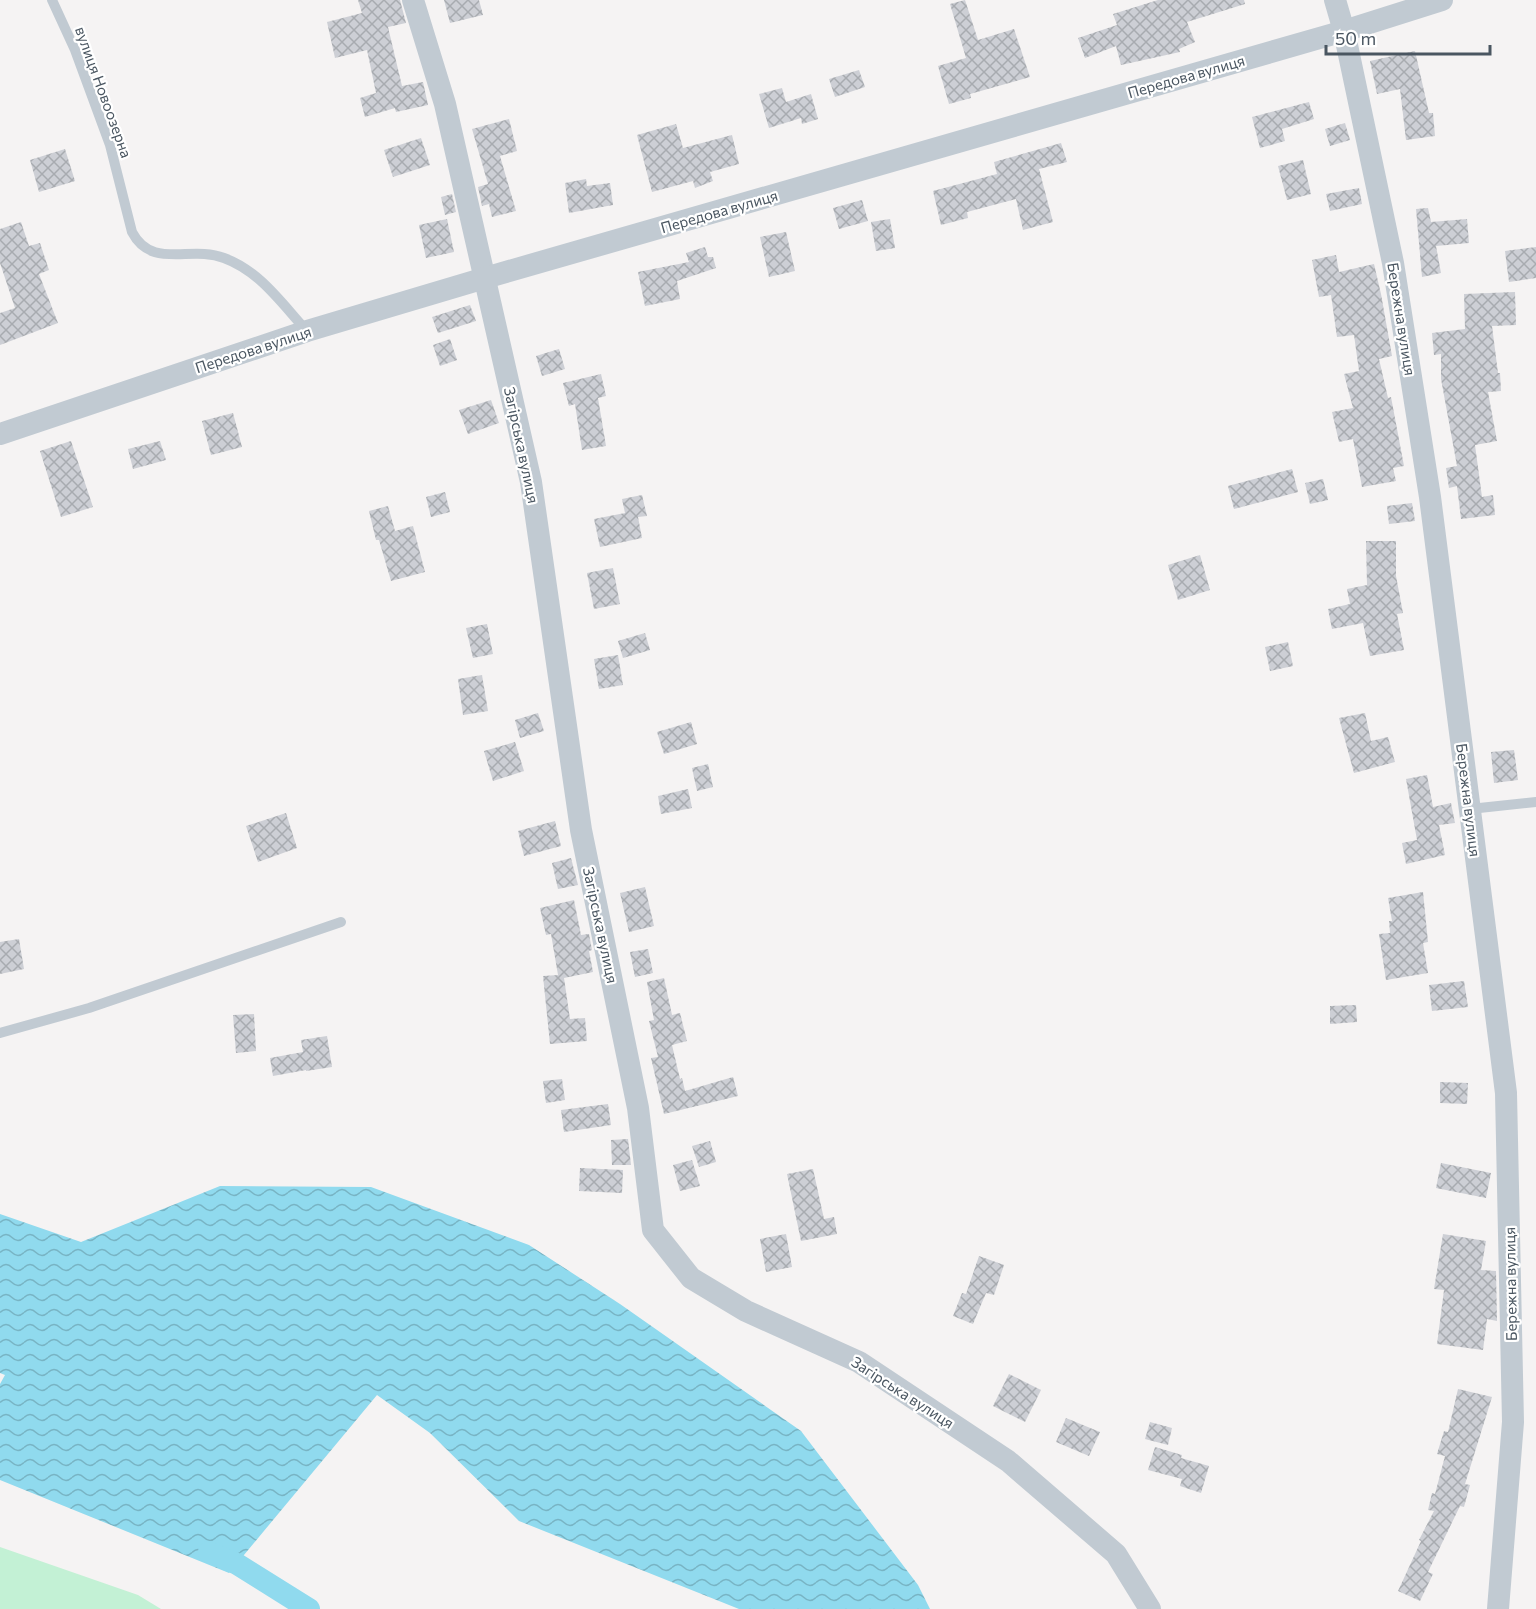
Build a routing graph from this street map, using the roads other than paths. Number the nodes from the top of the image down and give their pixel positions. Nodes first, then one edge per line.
1 (52, 0) edge
2 (413, 0) edge
3 (1335, 0) edge
4 (1442, 0) edge
5 (1344, 31) junction
6 (485, 278) junction
7 (307, 331) junction
8 (0, 434) edge
9 (1536, 802) edge
10 (1470, 809) junction
11 (341, 922) dead end
12 (0, 1033) edge
13 (1150, 1609) edge
14 (1498, 1609) edge

1 - 7 lane, вулиця Новоозерна
2 - 6 street, Загірська вулиця
3 - 5 street, Бережна вулиця
4 - 5 street, Передова вулиця
5 - 6 street, Передова вулиця
5 - 10 street, Бережна вулиця
6 - 7 street, Передова вулиця
6 - 13 street, Загірська вулиця
7 - 8 street, Передова вулиця
9 - 10 lane
10 - 14 street, Бережна вулиця
11 - 12 lane

